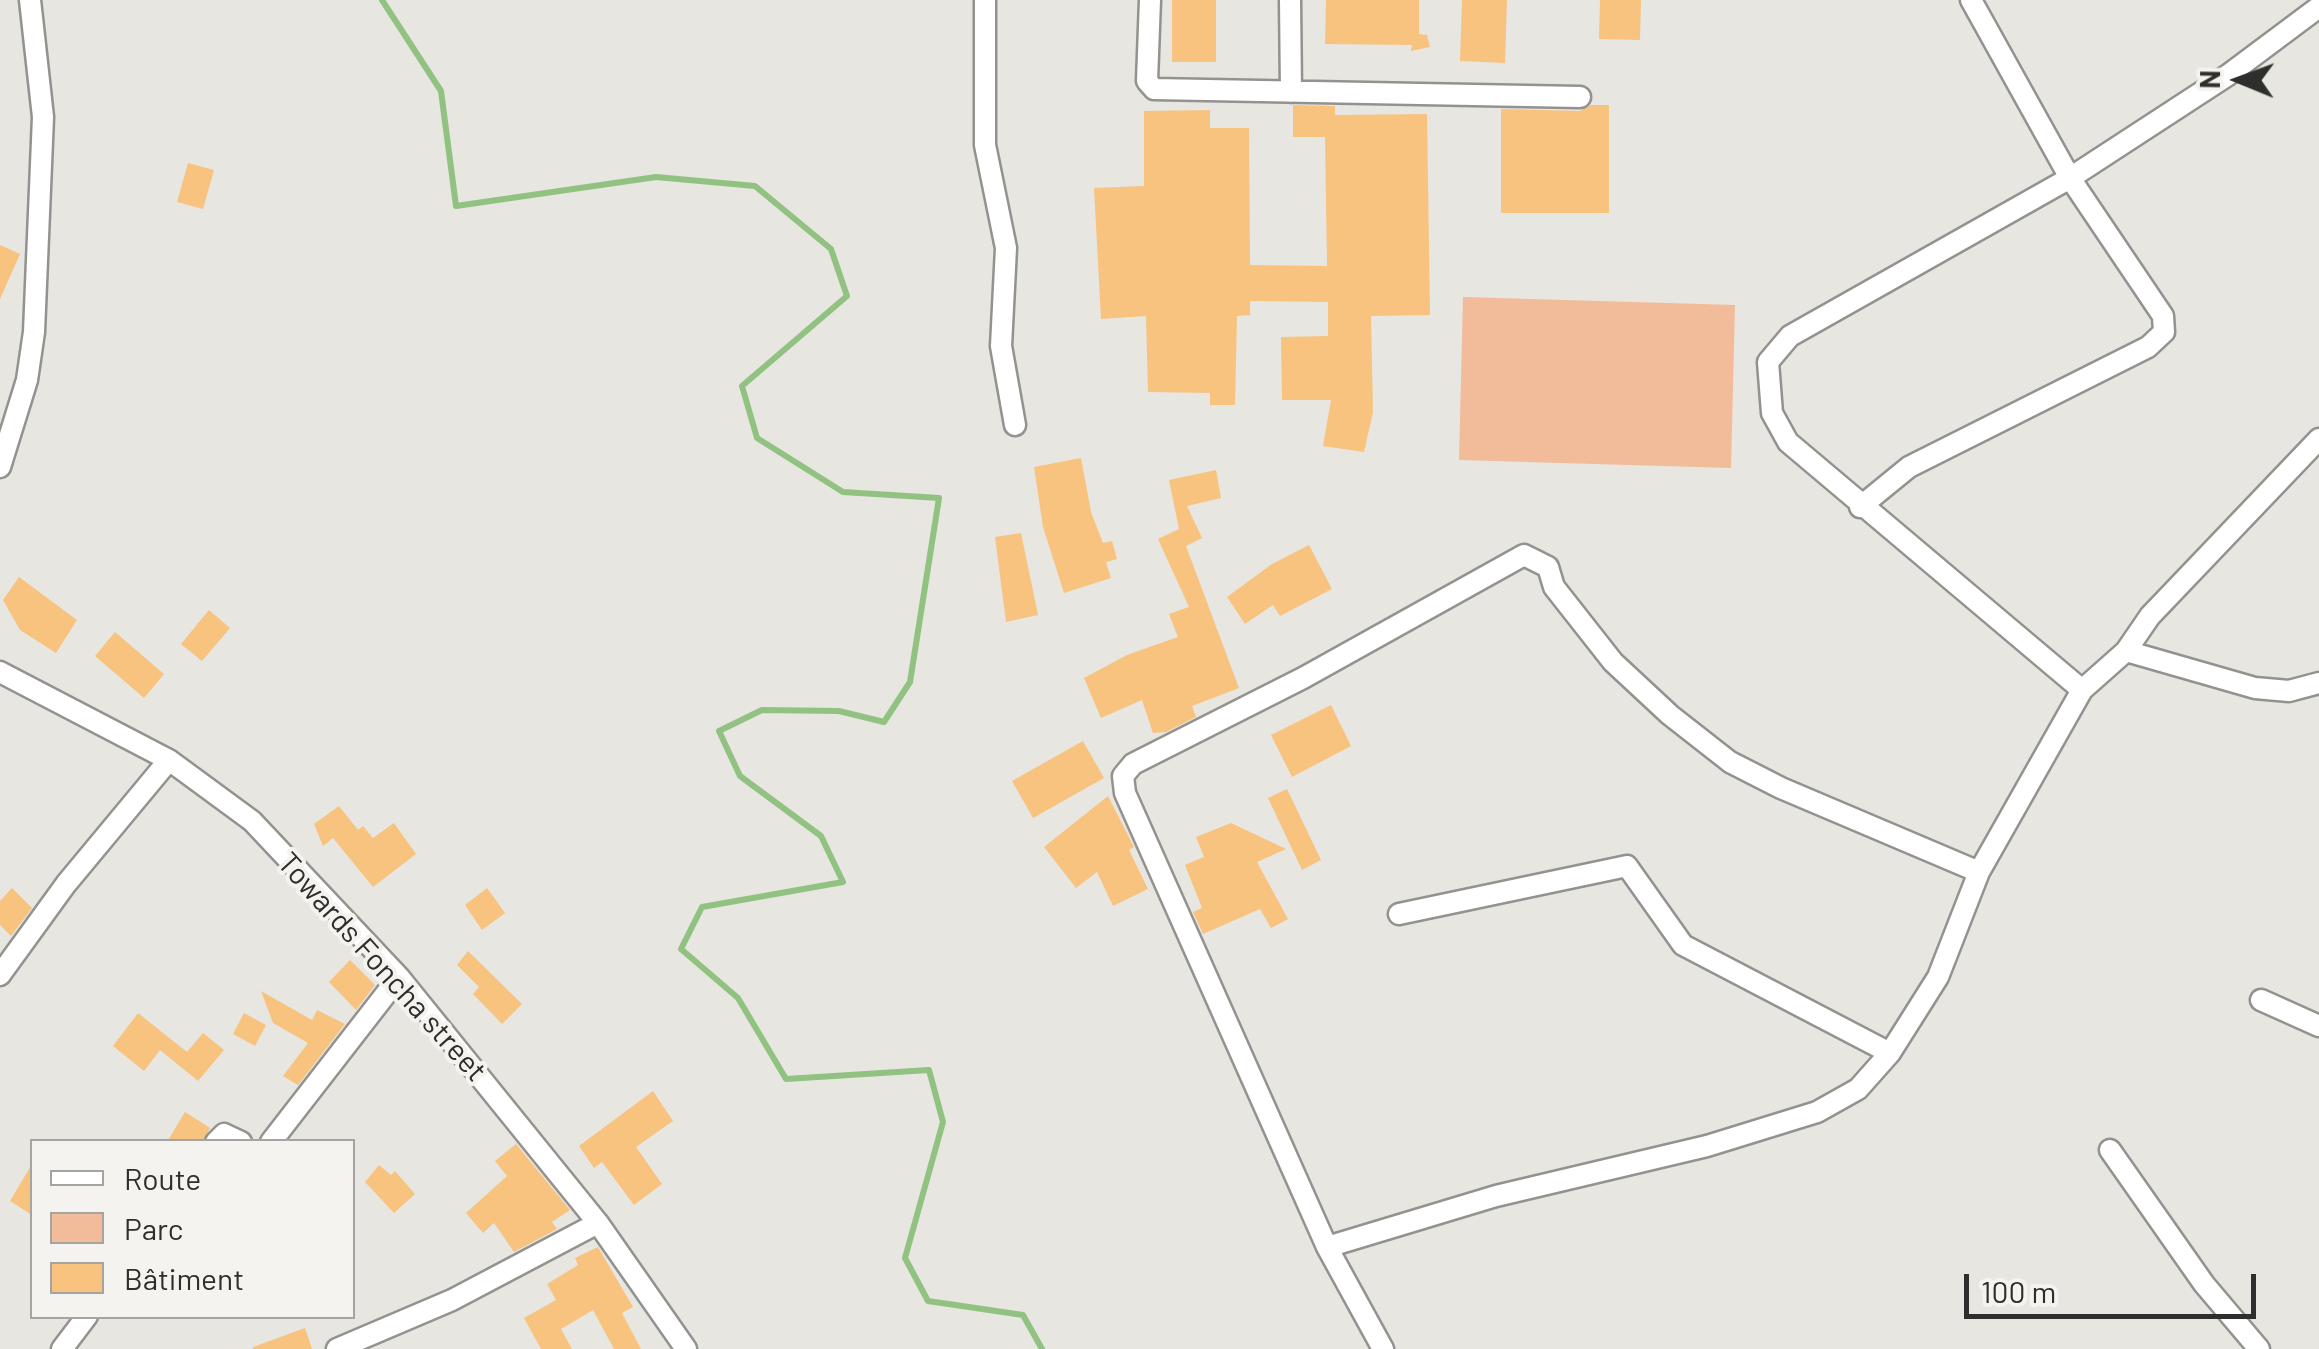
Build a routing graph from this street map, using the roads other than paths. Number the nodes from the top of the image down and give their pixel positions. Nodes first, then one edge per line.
1 (30, 0) edge
2 (985, 0) edge
3 (1150, 0) edge
4 (1290, 0) edge
5 (1970, 0) edge
6 (2319, 7) edge
7 (1290, 92) junction
8 (1580, 97) dead end
9 (2070, 178) junction
10 (0, 402) edge
11 (13, 422) junction
12 (1015, 425) dead end
13 (2319, 439) edge
14 (0, 466) edge
15 (1860, 507) junction
16 (2126, 651) junction
17 (0, 672) edge
18 (2319, 683) edge
19 (2082, 690) junction
20 (169, 760) junction
21 (1979, 872) junction
22 (1398, 914) dead end
23 (0, 974) edge
24 (399, 976) junction
25 (2260, 1000) dead end
26 (2319, 1026) edge
27 (1890, 1053) junction
28 (273, 1139) edge
29 (2110, 1150) dead end
30 (598, 1224) junction
31 (1327, 1247) junction
32 (85, 1319) edge
33 (62, 1349) edge
34 (337, 1349) edge
35 (686, 1349) edge
36 (1383, 1349) edge
37 (2259, 1349) edge

1 - 11 street
2 - 12 street
3 - 7 street
4 - 7 street
5 - 9 street
6 - 9 street
7 - 8 street
9 - 15 street
9 - 15 street
10 - 11 street
11 - 14 street
13 - 16 street
15 - 19 street
16 - 18 street
16 - 19 street
17 - 20 street, Towards Foncha street
19 - 21 street
20 - 23 street
20 - 24 street, Towards Foncha street
21 - 27 street
21 - 31 street
22 - 27 street
24 - 28 street
24 - 30 street, Towards Foncha street
25 - 26 street
27 - 31 street
29 - 37 street
30 - 34 street
30 - 35 street, Towards Foncha street
31 - 36 street
32 - 33 street

